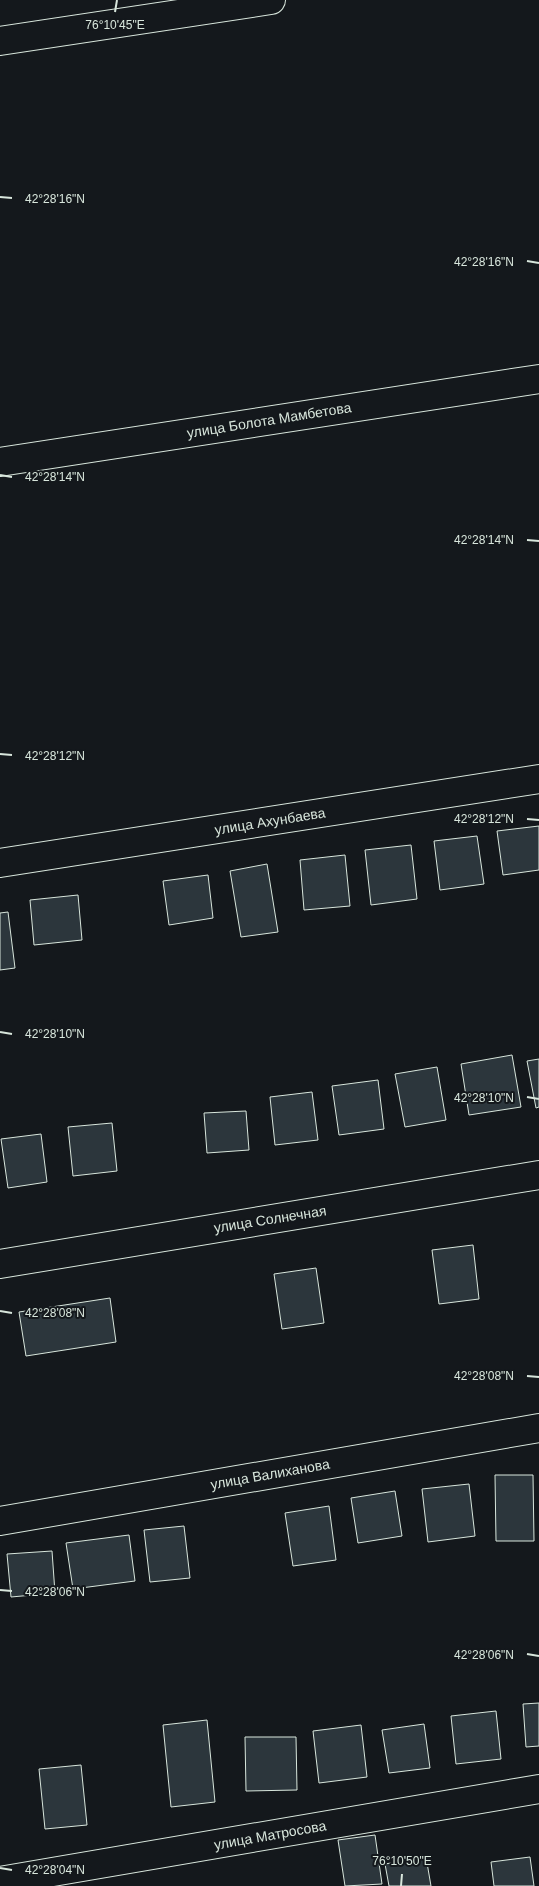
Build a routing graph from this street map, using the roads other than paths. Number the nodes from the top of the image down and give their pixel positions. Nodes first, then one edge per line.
1 (271, 0) edge
2 (0, 40) edge
3 (539, 379) edge
4 (0, 462) edge
5 (539, 779) edge
6 (0, 863) edge
7 (539, 1175) edge
8 (0, 1264) edge
9 (539, 1428) edge
10 (0, 1521) edge
11 (539, 1789) edge
12 (0, 1881) edge

1 - 2 street
3 - 4 street, улица Болота Мамбетова
5 - 6 street, улица Ахунбаева
7 - 8 street, улица Солнечная
9 - 10 street, улица Валиханова
11 - 12 street, улица Матросова

